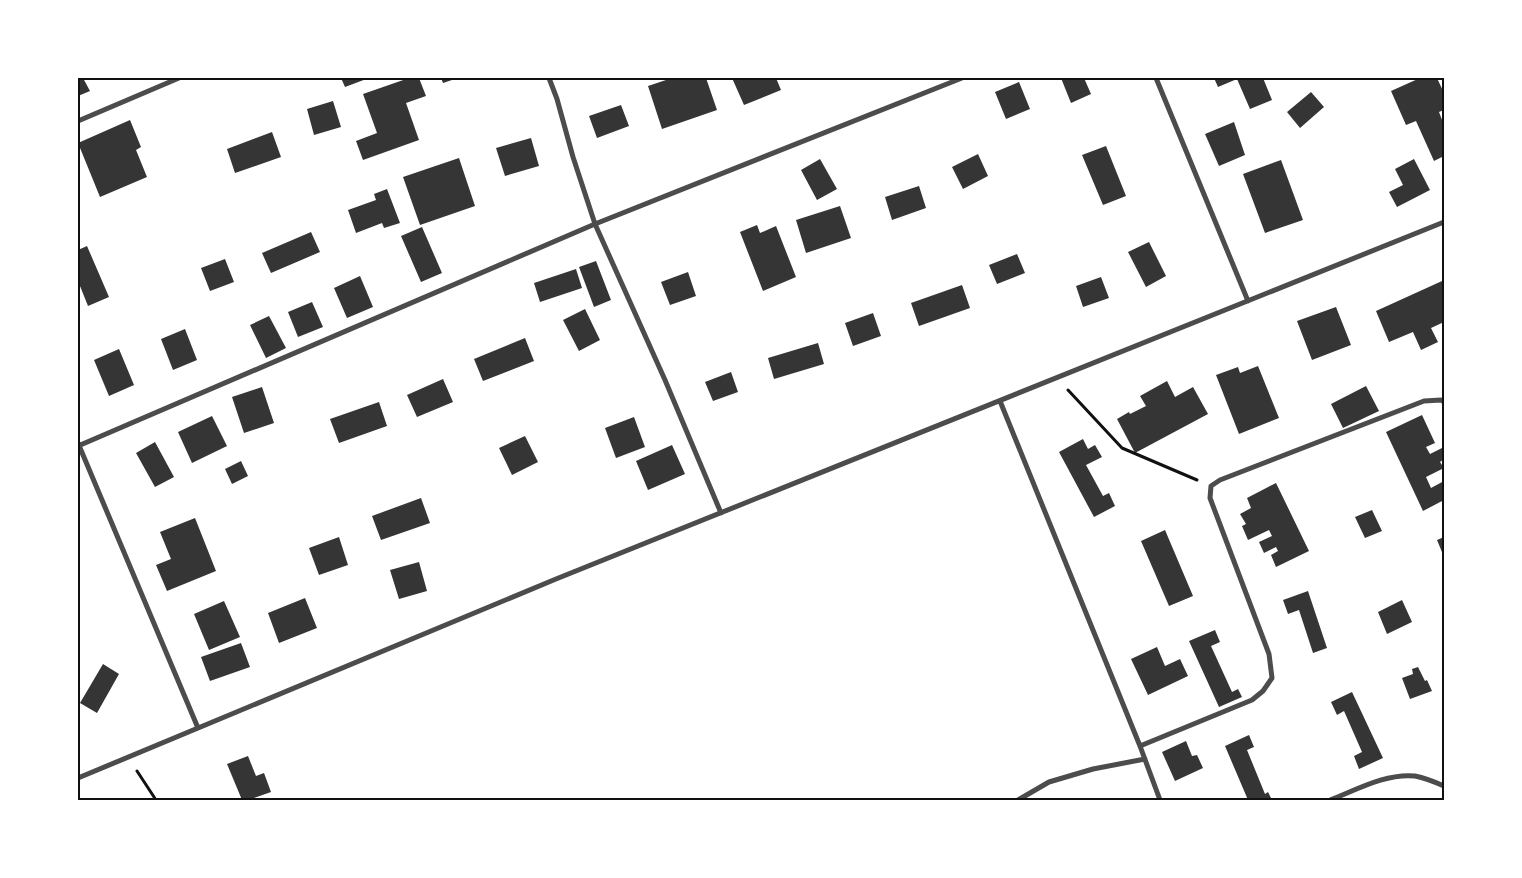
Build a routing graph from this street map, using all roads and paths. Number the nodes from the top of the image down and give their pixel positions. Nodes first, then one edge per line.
1 (180, 78) edge
2 (549, 78) edge
3 (962, 78) edge
4 (1156, 78) edge
5 (78, 121) edge
6 (1444, 222) edge
7 (595, 224) junction
8 (1248, 301) junction
9 (1057, 378) junction
10 (1000, 401) junction
11 (1444, 402) edge
12 (78, 445) edge
13 (1212, 486) junction
14 (721, 513) junction
15 (198, 728) junction
16 (1140, 746) junction
17 (128, 758) junction
18 (1145, 759) junction
19 (78, 778) edge
20 (1444, 786) edge
21 (156, 800) edge
22 (1018, 800) edge
23 (1160, 800) edge
24 (1330, 800) edge

1 - 5 street
2 - 7 street
3 - 7 street
4 - 8 street
6 - 8 street
7 - 12 street
7 - 14 street
8 - 9 street
9 - 10 street
9 - 13 path
10 - 14 street
10 - 16 street
11 - 13 street
12 - 15 street
13 - 16 street
14 - 15 street
15 - 17 street
16 - 18 street
17 - 19 street
17 - 21 path
18 - 22 street
18 - 23 street
20 - 24 street

